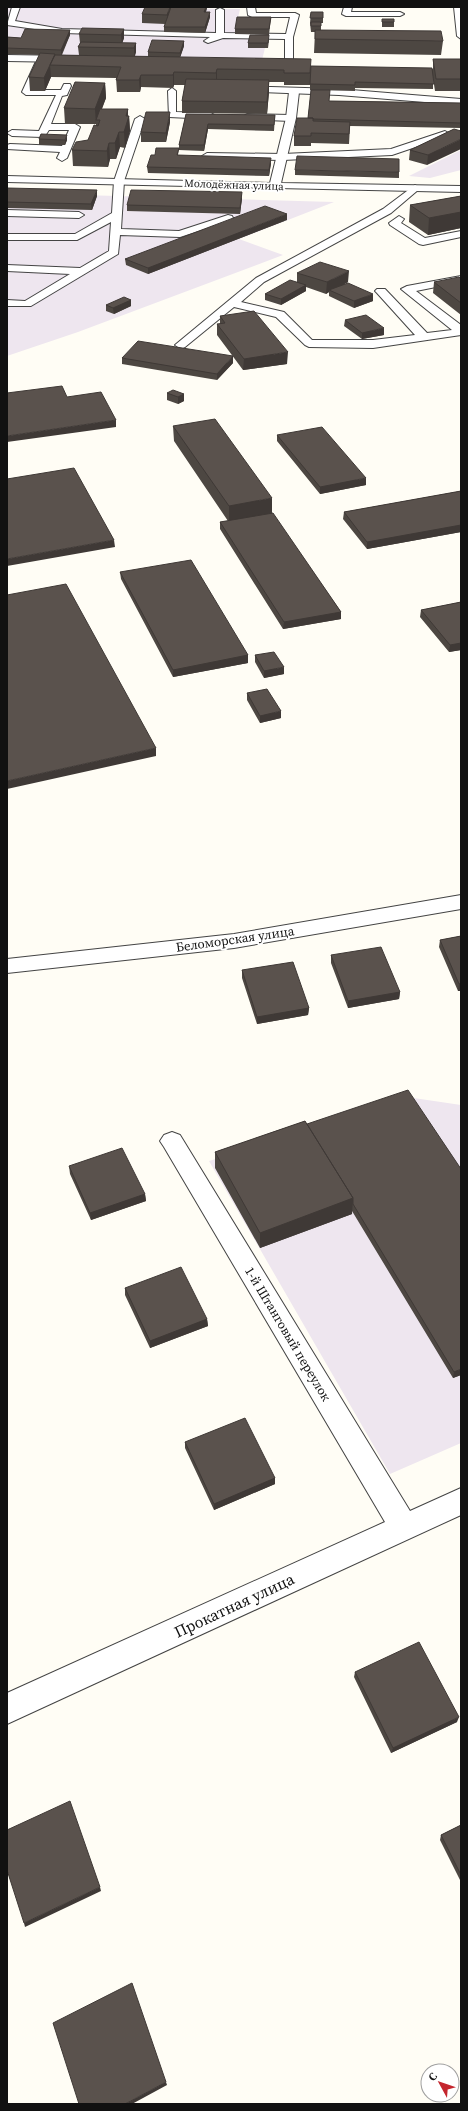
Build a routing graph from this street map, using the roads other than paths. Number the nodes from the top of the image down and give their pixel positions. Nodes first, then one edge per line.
1 (16, 7) edge
2 (251, 7) edge
3 (348, 7) edge
4 (458, 7) edge
5 (220, 10) dead end
6 (400, 14) dead end
7 (220, 36) junction
8 (461, 36) edge
9 (289, 37) junction
10 (150, 42) edge
11 (7, 58) edge
12 (41, 59) junction
13 (81, 60) edge
14 (288, 65) edge
15 (67, 86) edge
16 (235, 89) edge
17 (172, 91) edge
18 (294, 92) junction
19 (59, 98) dead end
20 (461, 102) edge
21 (220, 116) edge
22 (236, 116) edge
23 (291, 118) junction
24 (140, 119) dead end
25 (46, 127) junction
26 (10, 133) edge
27 (445, 134) edge
28 (8, 150) edge
29 (197, 156) edge
30 (283, 157) junction
31 (7, 178) edge
32 (119, 181) junction
33 (275, 186) junction
34 (415, 188) junction
35 (461, 189) edge
36 (387, 210) junction
37 (7, 213) edge
38 (117, 214) junction
39 (80, 215) dead end
40 (228, 218) edge
41 (116, 232) junction
42 (461, 234) edge
43 (7, 237) edge
44 (7, 268) edge
45 (83, 271) junction
46 (461, 279) edge
47 (381, 291) dead end
48 (7, 303) edge
49 (232, 303) junction
50 (27, 304) junction
51 (7, 316) edge
52 (461, 332) edge
53 (424, 337) junction
54 (181, 345) dead end
55 (461, 902) edge
56 (7, 966) edge
57 (172, 1141) dead end
58 (461, 1501) edge
59 (404, 1527) junction
60 (7, 1709) edge

1 - 7 lane
2 - 9 lane
3 - 6 lane
4 - 8 street
5 - 7 lane
7 - 9 lane
7 - 10 lane
9 - 14 lane
11 - 12 street
12 - 13 street
12 - 15 lane
16 - 18 lane
17 - 21 lane
18 - 20 lane
18 - 23 street
19 - 25 lane
22 - 23 lane
23 - 30 street
24 - 32 lane
25 - 26 lane
25 - 28 lane
26 - 28 lane
27 - 30 lane
29 - 30 lane
30 - 33 street
31 - 32 street, Молодёжная улица
32 - 33 street, Молодёжная улица
32 - 38 lane
33 - 34 street, Молодёжная улица
34 - 35 street, Молодёжная улица
34 - 36 lane
36 - 42 lane
36 - 49 lane
37 - 39 lane
38 - 41 lane
38 - 43 lane
40 - 41 lane
41 - 45 lane
44 - 45 lane
45 - 50 lane
46 - 52 lane
47 - 53 lane
48 - 50 lane
49 - 53 lane
49 - 54 lane
50 - 51 lane
52 - 53 lane
55 - 56 street, Беломорская улица
57 - 59 street, 1-й Штанговый переулок
58 - 59 street, Прокатная улица
59 - 60 street, Прокатная улица

